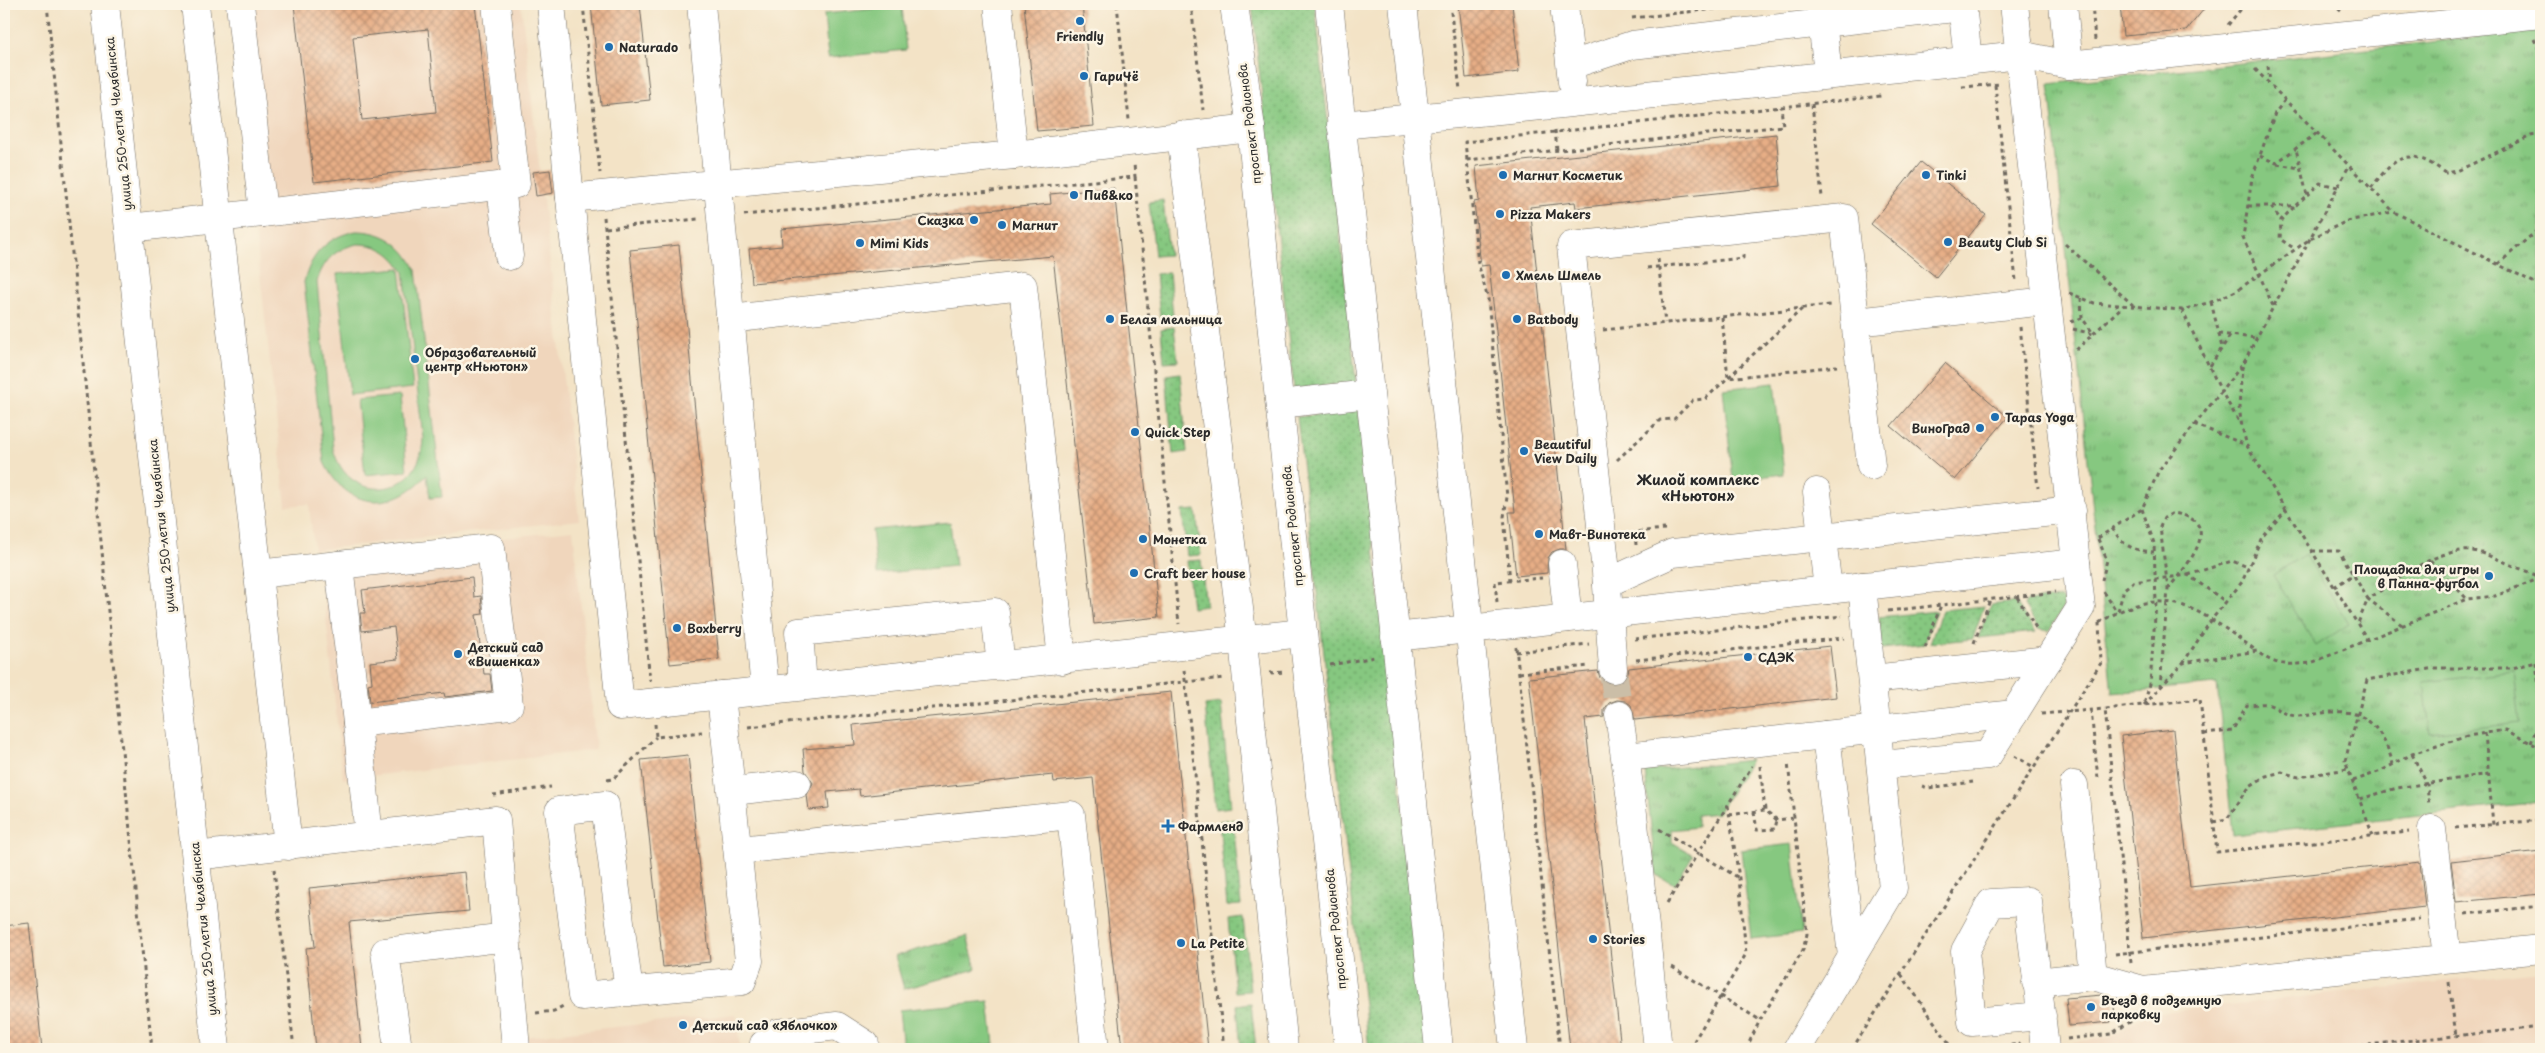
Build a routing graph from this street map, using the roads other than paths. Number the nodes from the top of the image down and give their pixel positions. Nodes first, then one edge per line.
1 (105, 4) edge
2 (195, 4) edge
3 (240, 4) edge
4 (496, 4) edge
5 (552, 4) edge
6 (701, 4) edge
7 (998, 4) edge
8 (1234, 4) edge
9 (1329, 4) edge
10 (1403, 4) edge
11 (1564, 4) edge
12 (2014, 4) edge
13 (2063, 4) edge
14 (1963, 5) edge
15 (1822, 14) edge
16 (2541, 14) edge
17 (2020, 55) junction
18 (1968, 60) junction
19 (1571, 65) junction
20 (2069, 65) junction
21 (1828, 74) junction
22 (1563, 104) junction
23 (1414, 118) junction
24 (1341, 125) junction
25 (1251, 128) junction
26 (1193, 134) junction
27 (1014, 155) junction
28 (719, 183) junction
29 (500, 186) junction
30 (570, 198) junction
31 (263, 213) junction
32 (219, 217) junction
33 (130, 228) junction
34 (509, 256) dead end
35 (2046, 292) junction
36 (1854, 312) junction
37 (730, 319) junction
38 (1369, 394) junction
39 (1280, 404) junction
40 (1871, 466) dead end
41 (1817, 492) dead end
42 (2072, 510) junction
43 (1822, 537) junction
44 (2076, 558) junction
45 (1562, 564) dead end
46 (339, 565) junction
47 (258, 574) junction
48 (1607, 583) junction
49 (1862, 586) junction
50 (1828, 590) junction
51 (1608, 614) junction
52 (1568, 618) junction
53 (1469, 629) junction
54 (1303, 633) junction
55 (1243, 641) junction
56 (1396, 646) junction
57 (2044, 648) junction
58 (1612, 658) tunnel mouth
59 (1062, 660) junction
60 (1001, 666) junction
61 (1872, 679) junction
62 (803, 686) junction
63 (765, 690) junction
64 (721, 695) junction
65 (2026, 714) junction
66 (1619, 715) tunnel mouth
67 (357, 722) junction
68 (1877, 729) junction
69 (1826, 735) junction
70 (1626, 758) junction
71 (1880, 765) junction
72 (797, 784) dead end
73 (2086, 786) road end
74 (733, 791) junction
75 (2432, 829) road end
76 (369, 836) junction
77 (288, 846) junction
78 (739, 850) junction
79 (196, 856) junction
80 (507, 937) junction
81 (2541, 949) edge
82 (1852, 956) junction
83 (2447, 958) junction
84 (2105, 962) junction
85 (2036, 982) junction
86 (629, 992) junction
87 (2044, 1036) edge
88 (216, 1049) edge
89 (398, 1049) edge
90 (516, 1049) edge
91 (765, 1049) edge
92 (866, 1049) edge
93 (1095, 1049) edge
94 (1284, 1049) edge
95 (1349, 1049) edge
96 (1439, 1049) edge
97 (1514, 1049) edge
98 (1658, 1049) edge
99 (1797, 1049) edge

1 - 33 street, улица 250-летия Челябинска
2 - 32 street
3 - 31 street
4 - 29 street
5 - 30 street
6 - 28 street
7 - 27 street
8 - 25 street, проспект Родионова
9 - 24 street
10 - 23 street
11 - 19 street
12 - 17 street
13 - 20 street
14 - 15 street
14 - 18 street
15 - 19 street
15 - 21 street
16 - 20 street
17 - 18 street
17 - 20 street
17 - 35 street
18 - 21 street
19 - 22 street
21 - 22 street
22 - 23 street
23 - 24 street
23 - 53 street
24 - 38 street
25 - 26 street
25 - 39 street, проспект Родионова
26 - 27 street
26 - 55 street
27 - 28 street
28 - 30 street
28 - 37 street
29 - 31 street
29 - 34 street
30 - 64 street
31 - 32 street
32 - 33 street
32 - 47 street
33 - 79 street, улица 250-летия Челябинска
35 - 36 street
35 - 42 street
36 - 40 street
36 - 48 street
37 - 59 street
37 - 63 street
38 - 39 street
38 - 56 street
39 - 54 street, проспект Родионова
41 - 43 street
42 - 43 street
42 - 44 street
43 - 48 street
43 - 50 street
44 - 49 street
44 - 57 street
45 - 52 street
46 - 47 street
46 - 67 street
46 - 67 street
47 - 77 street
48 - 51 street
49 - 50 street
49 - 61 street
50 - 51 street
51 - 52 street
51 - 58 street
52 - 53 street
53 - 56 street
53 - 97 street
54 - 55 street
54 - 95 street, проспект Родионова
55 - 59 street
55 - 94 street
56 - 96 street
57 - 61 street
57 - 65 street
59 - 60 street
60 - 62 street
60 - 62 street
61 - 68 street
62 - 63 street
63 - 64 street
64 - 74 street
65 - 68 street
65 - 71 street
66 - 70 street
67 - 76 street
68 - 69 street
68 - 71 street
69 - 70 street
69 - 82 street
70 - 98 street
71 - 82 street
72 - 74 street
73 - 84 street
74 - 78 street
75 - 83 street
76 - 77 street
76 - 80 street
77 - 79 street
78 - 86 street
78 - 93 street
79 - 88 street, улица 250-летия Челябинска
80 - 89 street
80 - 90 street
81 - 83 street
82 - 99 street
83 - 84 street
84 - 85 street
85 - 87 street
85 - 87 street
86 - 86 street
91 - 92 street

